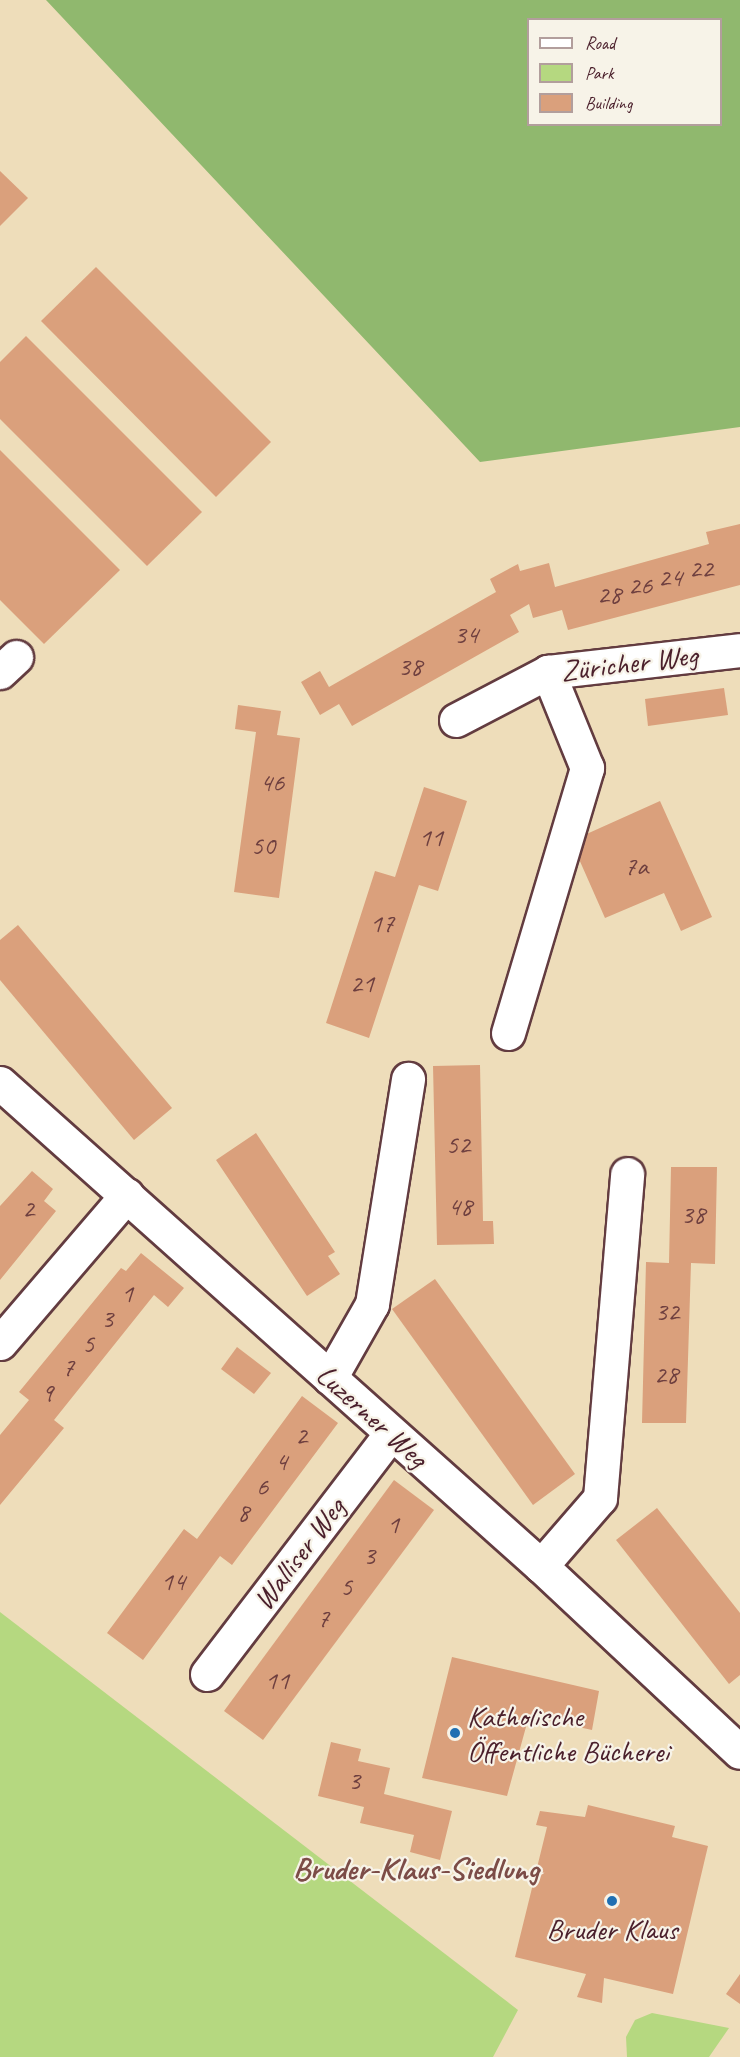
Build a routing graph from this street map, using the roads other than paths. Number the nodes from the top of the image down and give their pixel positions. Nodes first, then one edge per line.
1 (740, 650) edge
2 (549, 672) junction
3 (456, 720) dead end
4 (508, 1033) dead end
5 (408, 1079) dead end
6 (0, 1083) edge
7 (627, 1174) dead end
8 (127, 1195) junction
9 (0, 1343) edge
10 (330, 1378) junction
11 (391, 1433) junction
12 (541, 1566) junction
13 (207, 1674) dead end
14 (740, 1751) edge

1 - 2 street, Züricher Weg
2 - 3 street, Züricher Weg
2 - 4 street
5 - 10 street
6 - 8 street, Luzerner Weg
7 - 12 street
8 - 9 street
8 - 10 street, Luzerner Weg
10 - 11 street, Luzerner Weg
11 - 12 street, Luzerner Weg
11 - 13 street, Walliser Weg
12 - 14 street, Luzerner Weg

